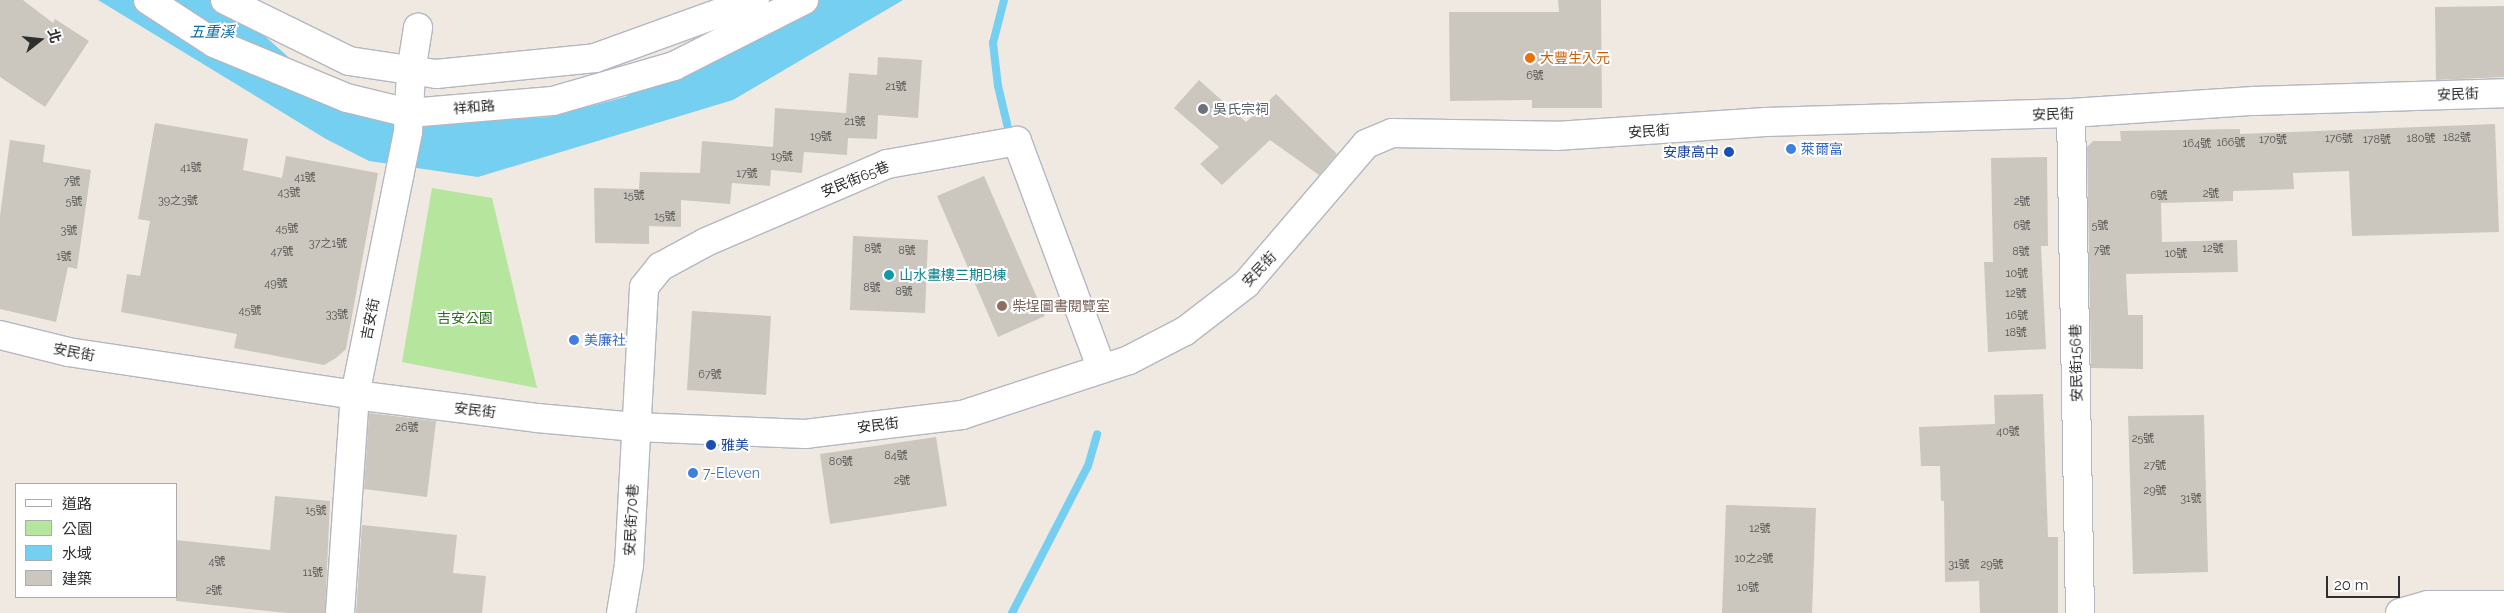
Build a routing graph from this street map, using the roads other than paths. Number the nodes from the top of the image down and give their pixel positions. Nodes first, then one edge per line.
1 (148, 0) edge
2 (225, 0) edge
3 (754, 0) edge
4 (804, 0) edge
5 (418, 28) dead end
6 (411, 72) junction
7 (2504, 93) edge
8 (2071, 114) junction
9 (408, 122) junction
10 (0, 335) edge
11 (1102, 369) junction
12 (355, 395) junction
13 (636, 427) junction
14 (2504, 605) edge
15 (340, 613) edge
16 (621, 613) edge
17 (2080, 613) edge
18 (2400, 613) edge

1 - 9 street, 祥和路
2 - 6 street
3 - 6 street
4 - 9 street, 祥和路
5 - 6 street, 吉安街
6 - 9 street, 吉安街
7 - 8 street, 安民街
8 - 11 street, 安民街
8 - 17 street, 安民街156巷
9 - 12 street, 吉安街
10 - 12 street, 安民街
11 - 13 street, 安民街
11 - 13 street, 安民街65巷
12 - 13 street, 安民街
12 - 15 street, 吉安街
13 - 16 street, 安民街70巷
14 - 18 street

